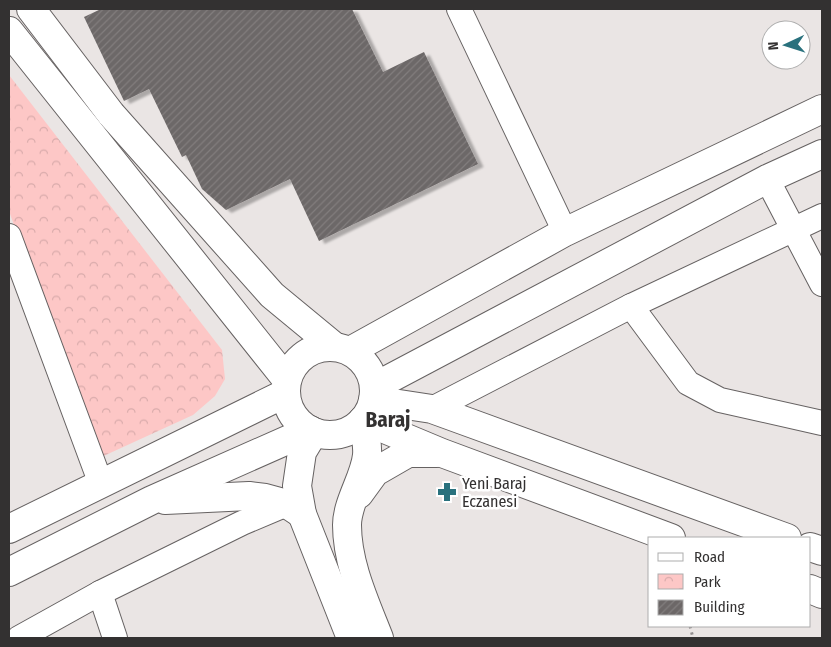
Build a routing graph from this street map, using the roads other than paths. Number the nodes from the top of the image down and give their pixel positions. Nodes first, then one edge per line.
1 (31, 9) edge
2 (459, 9) edge
3 (9, 31) edge
4 (822, 108) edge
5 (822, 154) edge
6 (767, 179) junction
7 (822, 216) edge
8 (794, 230) junction
9 (565, 232) junction
10 (9, 236) edge
11 (822, 284) edge
12 (631, 306) junction
13 (342, 349) junction
14 (287, 386) junction
15 (368, 407) junction
16 (432, 409) junction
17 (822, 423) edge
18 (312, 431) junction
19 (442, 453) junction
20 (101, 484) junction
21 (152, 500) junction
22 (351, 505) junction
23 (294, 509) junction
24 (9, 529) edge
25 (668, 537) edge
26 (784, 537) edge
27 (9, 572) edge
28 (100, 593) junction
29 (28, 636) edge
30 (115, 638) edge
31 (351, 638) edge
32 (379, 638) edge

1 - 13 street
2 - 9 street
3 - 14 street
4 - 9 street
5 - 6 street
6 - 8 street
6 - 15 street
7 - 8 street
8 - 11 street
8 - 12 street
9 - 13 street
10 - 20 street
12 - 16 street
12 - 17 street
13 - 14 street
13 - 15 street
14 - 18 street
14 - 20 street
15 - 16 street
15 - 18 street
15 - 19 street
15 - 22 street
16 - 26 street
18 - 21 street
18 - 23 street
19 - 22 street
19 - 25 street
20 - 24 street
21 - 23 street
21 - 27 street
22 - 32 street
23 - 28 street
23 - 31 street
28 - 29 street
28 - 30 street

